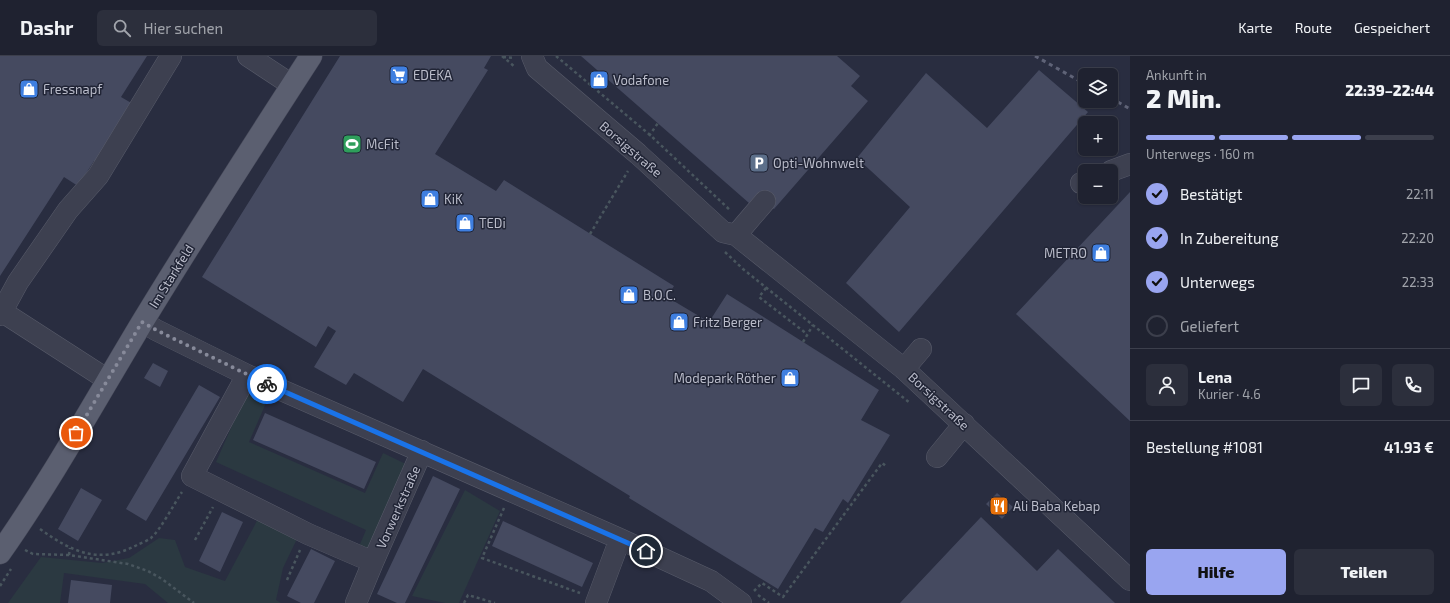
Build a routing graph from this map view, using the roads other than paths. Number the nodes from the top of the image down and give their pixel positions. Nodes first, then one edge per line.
1 (171, 56) edge
2 (248, 56) edge
3 (311, 56) edge
4 (533, 56) edge
5 (292, 85) junction
6 (1130, 164) edge
7 (1118, 168) edge
8 (765, 200) dead end
9 (736, 235) junction
10 (0, 313) edge
11 (142, 322) junction
12 (921, 349) dead end
13 (904, 369) junction
14 (247, 375) junction
15 (108, 380) junction
16 (964, 424) junction
17 (422, 451) junction
18 (937, 457) dead end
19 (620, 539) junction
20 (3, 547) edge
21 (373, 562) junction
22 (1130, 580) edge
23 (748, 597) edge
24 (597, 601) edge
25 (356, 603) edge

1 - 10 street
2 - 5 street
3 - 5 main road, Im Starkfeld
4 - 9 street, Borsigstraße
5 - 11 main road, Im Starkfeld
6 - 7 street
8 - 9 street
9 - 13 street, Borsigstraße
10 - 15 street
11 - 14 street, Vorwerkstraße
11 - 15 main road, Im Starkfeld
12 - 13 street
13 - 16 street, Borsigstraße
14 - 17 street, Vorwerkstraße
14 - 21 street, Vorwerkstraße
15 - 20 main road, Im Starkfeld
16 - 18 street
16 - 22 street, Borsigstraße
17 - 19 street, Vorwerkstraße
17 - 21 street, Vorwerkstraße
19 - 23 street, Vorwerkstraße
19 - 24 street
21 - 25 street, Vorwerkstraße

